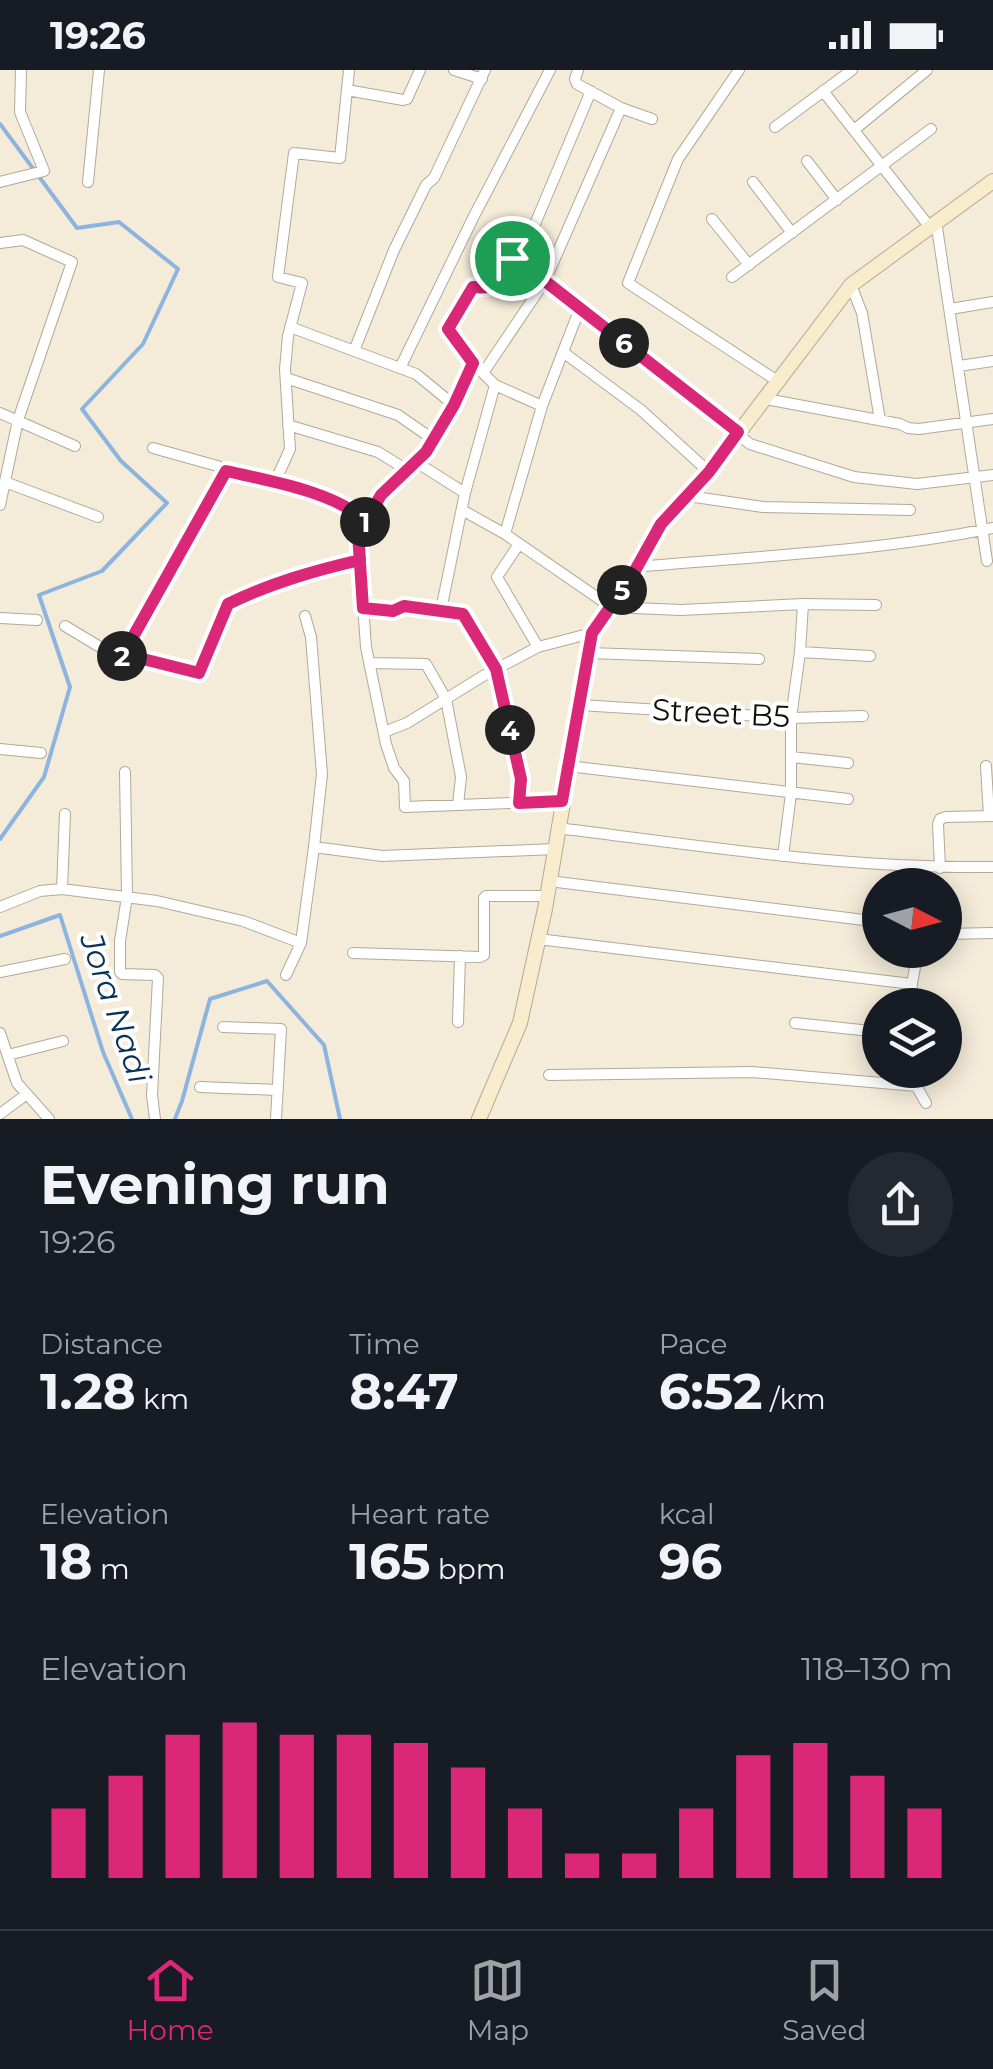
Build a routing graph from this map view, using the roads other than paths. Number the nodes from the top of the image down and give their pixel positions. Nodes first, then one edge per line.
1 (20, 70) edge
2 (99, 70) edge
3 (350, 70) edge
4 (420, 70) edge
5 (454, 70) edge
6 (550, 70) edge
7 (564, 70) edge
8 (739, 70) edge
9 (852, 70) edge
10 (928, 70) edge
11 (577, 73) edge
12 (483, 74) edge
13 (348, 90) junction
14 (591, 91) junction
15 (824, 91) junction
16 (621, 108) junction
17 (652, 119) dead end
18 (775, 127) dead end
19 (931, 129) dead end
20 (854, 130) junction
21 (807, 161) dead end
22 (882, 166) junction
23 (0, 182) edge
24 (88, 182) dead end
25 (753, 182) dead end
26 (992, 182) edge
27 (837, 200) junction
28 (712, 218) dead end
29 (932, 224) junction
30 (792, 233) junction
31 (1, 245) edge
32 (512, 258) junction
33 (748, 265) junction
34 (732, 277) dead end
35 (545, 281) junction
36 (852, 285) junction
37 (993, 302) edge
38 (580, 308) junction
39 (950, 310) junction
40 (290, 327) junction
41 (354, 350) junction
42 (563, 352) junction
43 (993, 361) edge
44 (473, 363) junction
45 (959, 366) junction
46 (400, 368) junction
47 (483, 373) junction
48 (286, 378) junction
49 (779, 382) junction
50 (496, 385) junction
51 (766, 399) junction
52 (454, 405) junction
53 (542, 406) junction
54 (0, 412) edge
55 (993, 418) edge
56 (18, 420) junction
57 (880, 420) junction
58 (968, 422) junction
59 (288, 425) junction
60 (738, 432) junction
61 (434, 440) junction
62 (75, 446) dead end
63 (153, 448) dead end
64 (412, 466) junction
65 (226, 471) junction
66 (709, 472) junction
67 (993, 476) edge
68 (974, 479) junction
69 (5, 482) junction
70 (276, 482) junction
71 (466, 492) junction
72 (688, 496) junction
73 (0, 505) edge
74 (462, 510) junction
75 (910, 510) dead end
76 (98, 517) dead end
77 (365, 521) junction
78 (989, 529) edge
79 (504, 534) junction
80 (518, 544) junction
81 (360, 560) junction
82 (987, 561) dead end
83 (637, 566) junction
84 (803, 604) junction
85 (876, 605) dead end
86 (611, 606) junction
87 (363, 608) junction
88 (441, 610) junction
89 (305, 616) dead end
90 (0, 618) edge
91 (37, 620) dead end
92 (65, 626) dead end
93 (592, 633) junction
94 (538, 648) junction
95 (800, 652) junction
96 (588, 653) junction
97 (870, 656) dead end
98 (759, 659) dead end
99 (120, 660) junction
100 (369, 663) junction
101 (496, 669) junction
102 (446, 699) junction
103 (578, 705) junction
104 (863, 716) dead end
105 (791, 718) junction
106 (384, 732) junction
107 (0, 749) edge
108 (41, 752) dead end
109 (791, 756) junction
110 (848, 763) dead end
111 (568, 766) junction
112 (986, 766) dead end
113 (125, 772) dead end
114 (791, 794) junction
115 (848, 799) dead end
116 (562, 801) junction
117 (519, 803) junction
118 (458, 805) junction
119 (64, 814) dead end
120 (991, 816) edge
121 (558, 828) junction
122 (314, 846) junction
123 (555, 849) junction
124 (784, 856) junction
125 (993, 867) edge
126 (940, 868) junction
127 (62, 889) junction
128 (548, 889) junction
129 (127, 897) junction
130 (0, 907) edge
131 (862, 920) edge
132 (993, 933) edge
133 (962, 934) edge
134 (538, 940) junction
135 (301, 943) junction
136 (353, 952) dead end
137 (460, 956) junction
138 (65, 959) dead end
139 (915, 968) edge
140 (0, 972) edge
141 (286, 975) dead end
142 (912, 984) junction
143 (912, 988) edge
144 (458, 1022) dead end
145 (795, 1023) dead end
146 (223, 1027) dead end
147 (862, 1030) edge
148 (0, 1033) edge
149 (63, 1041) dead end
150 (8, 1055) junction
151 (549, 1075) dead end
152 (862, 1081) edge
153 (200, 1086) dead end
154 (917, 1088) edge
155 (278, 1090) junction
156 (27, 1094) junction
157 (926, 1103) dead end
158 (0, 1114) edge
159 (49, 1119) edge
160 (156, 1119) edge
161 (276, 1119) edge
162 (480, 1119) edge

1 - 23 street
2 - 24 street
3 - 13 street
4 - 13 street
5 - 12 street
6 - 46 street
7 - 11 street
8 - 49 street
9 - 15 street
10 - 20 street
11 - 14 street
12 - 41 street
13 - 40 street
14 - 16 street
14 - 32 street
15 - 18 street
15 - 20 street
16 - 17 street
16 - 35 street
19 - 22 street
20 - 22 street
21 - 27 street
22 - 27 street
22 - 29 street
25 - 30 street
26 - 29 street
27 - 30 street
28 - 33 street
29 - 36 street
29 - 39 street
30 - 33 street
31 - 56 street
32 - 35 street
32 - 44 street
33 - 34 street
35 - 38 street
35 - 47 street
36 - 49 street
36 - 57 street
37 - 39 street
38 - 42 street
38 - 60 street
39 - 45 street
40 - 41 street
40 - 48 street
41 - 46 street
42 - 53 street
42 - 66 street
43 - 45 street
44 - 47 street
44 - 52 street
45 - 58 street
46 - 52 street
47 - 50 street
48 - 59 street
48 - 61 street
49 - 51 street
50 - 53 street
50 - 71 street
51 - 57 street
51 - 60 street
52 - 61 street
53 - 79 street
54 - 56 street
55 - 58 street
56 - 62 street
56 - 69 street
57 - 58 street
58 - 68 street
59 - 64 street
59 - 70 street
60 - 66 street
60 - 68 street
61 - 64 street
63 - 65 street
64 - 71 street
64 - 77 street
65 - 70 street
65 - 99 street
66 - 72 street
67 - 68 street
68 - 78 street
69 - 73 street
69 - 76 street
70 - 77 street
71 - 74 street
72 - 75 street
72 - 83 street
74 - 79 street
74 - 88 street
77 - 81 street
78 - 82 street
78 - 83 street
79 - 80 street
80 - 86 street
80 - 94 street
81 - 87 street
81 - 99 street
83 - 86 street
84 - 85 street
84 - 86 street
84 - 95 street
86 - 93 street
87 - 88 street
87 - 100 street
88 - 101 street
89 - 122 street
90 - 91 street
92 - 99 street
93 - 94 street
93 - 96 street
94 - 101 street
95 - 97 street
95 - 105 street
96 - 98 street
96 - 103 street
100 - 102 street
100 - 106 street
101 - 102 street
101 - 117 street
102 - 106 street
102 - 118 street
103 - 105 street, Street B5
103 - 111 street
104 - 105 street, Street B5
105 - 109 street
106 - 118 street
107 - 108 street
109 - 110 street
109 - 114 street
111 - 114 street
111 - 116 street
112 - 120 street
113 - 129 street
114 - 115 street
114 - 124 street
116 - 117 street
116 - 121 street
117 - 118 street
119 - 127 street
120 - 126 street
121 - 123 street
121 - 124 street
122 - 123 street
122 - 135 street
123 - 128 street
124 - 126 street
125 - 126 street
127 - 129 street
127 - 130 street
128 - 131 street
128 - 134 street
128 - 137 street
129 - 135 street
129 - 160 street
132 - 133 street
134 - 142 street
134 - 162 street
135 - 141 street
136 - 137 street
137 - 144 street
138 - 140 street
139 - 142 street
142 - 143 street
145 - 147 street
146 - 155 street
148 - 150 street
149 - 150 street
150 - 156 street
151 - 152 street
153 - 155 street
154 - 157 street
155 - 161 street
156 - 158 street
156 - 159 street

